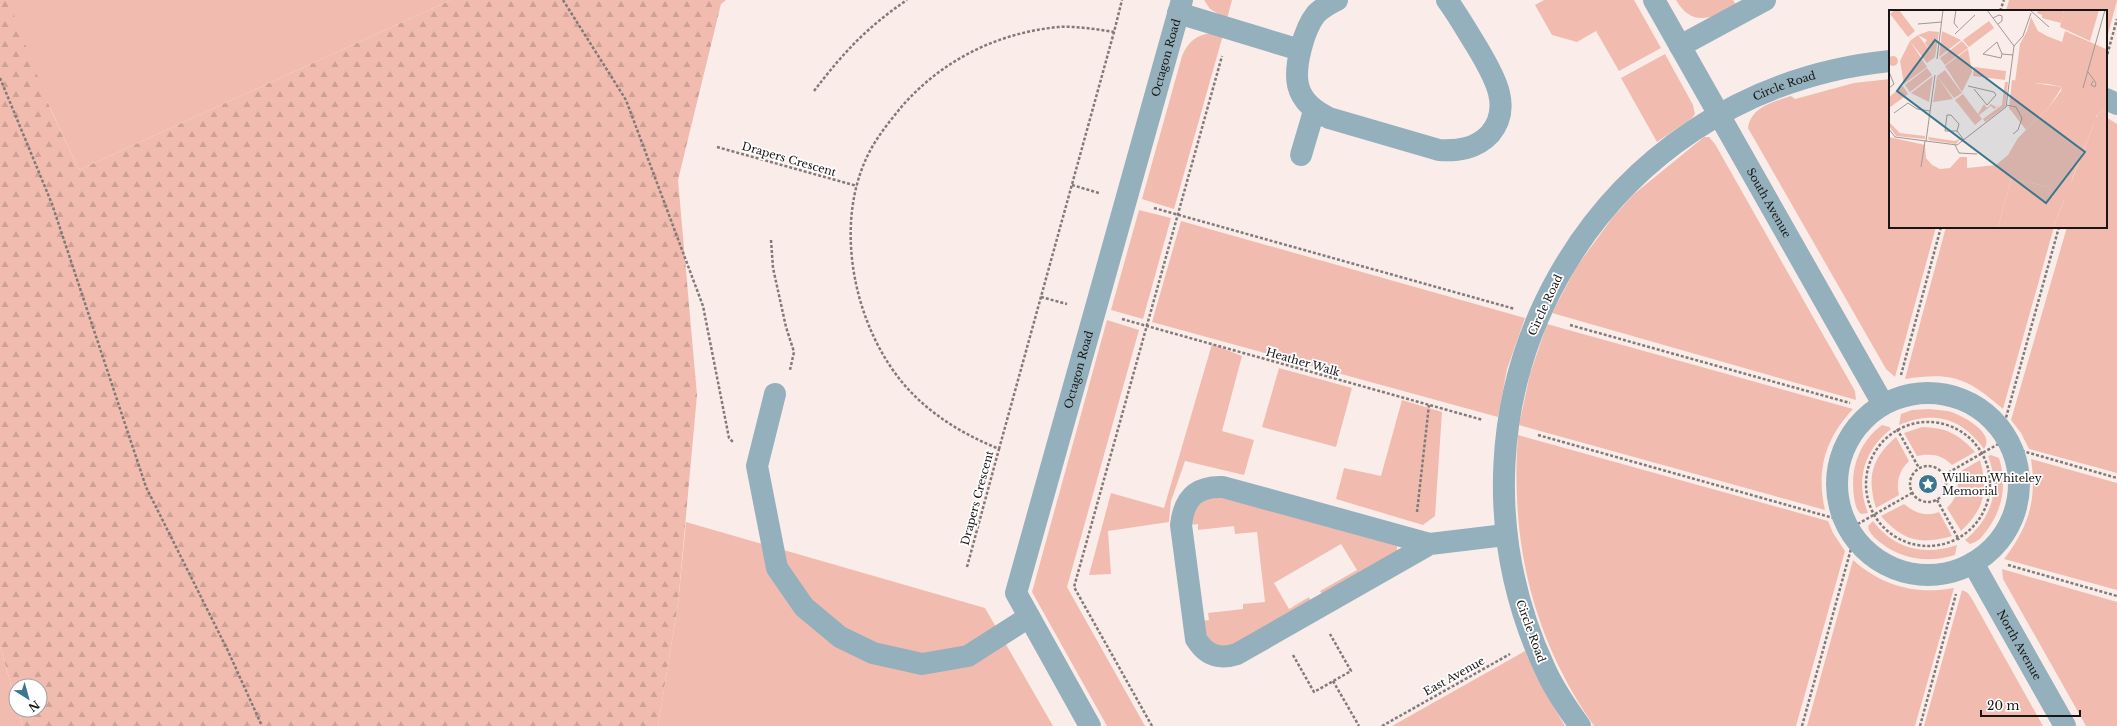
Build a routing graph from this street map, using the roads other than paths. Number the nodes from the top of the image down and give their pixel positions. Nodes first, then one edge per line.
1 (1336, 0) edge
2 (1447, 0) edge
3 (1654, 0) edge
4 (1765, 0) edge
5 (1180, 6) edge
6 (1680, 46) junction
7 (1300, 50) junction
8 (1889, 61) edge
9 (2107, 100) edge
10 (2117, 104) edge
11 (1314, 111) junction
12 (1719, 115) junction
13 (1301, 155) dead end
14 (775, 394) road end
15 (1884, 405) junction
16 (1506, 535) junction
17 (1422, 542) junction
18 (1973, 563) junction
19 (1029, 617) junction
20 (1090, 726) edge
21 (1580, 726) edge
22 (2065, 726) edge

1 - 7 street
2 - 11 street
3 - 6 street, South Avenue
4 - 6 street
5 - 7 street
5 - 19 street, Octagon Road
6 - 12 street, South Avenue
7 - 11 street
8 - 12 street, Circle Road
9 - 10 street
11 - 13 street
12 - 15 street, South Avenue
12 - 16 street, Circle Road
14 - 19 street
15 - 18 street
15 - 18 street
16 - 17 street
16 - 21 street, Circle Road
17 - 17 street
18 - 22 street, North Avenue
19 - 20 street, Octagon Road

